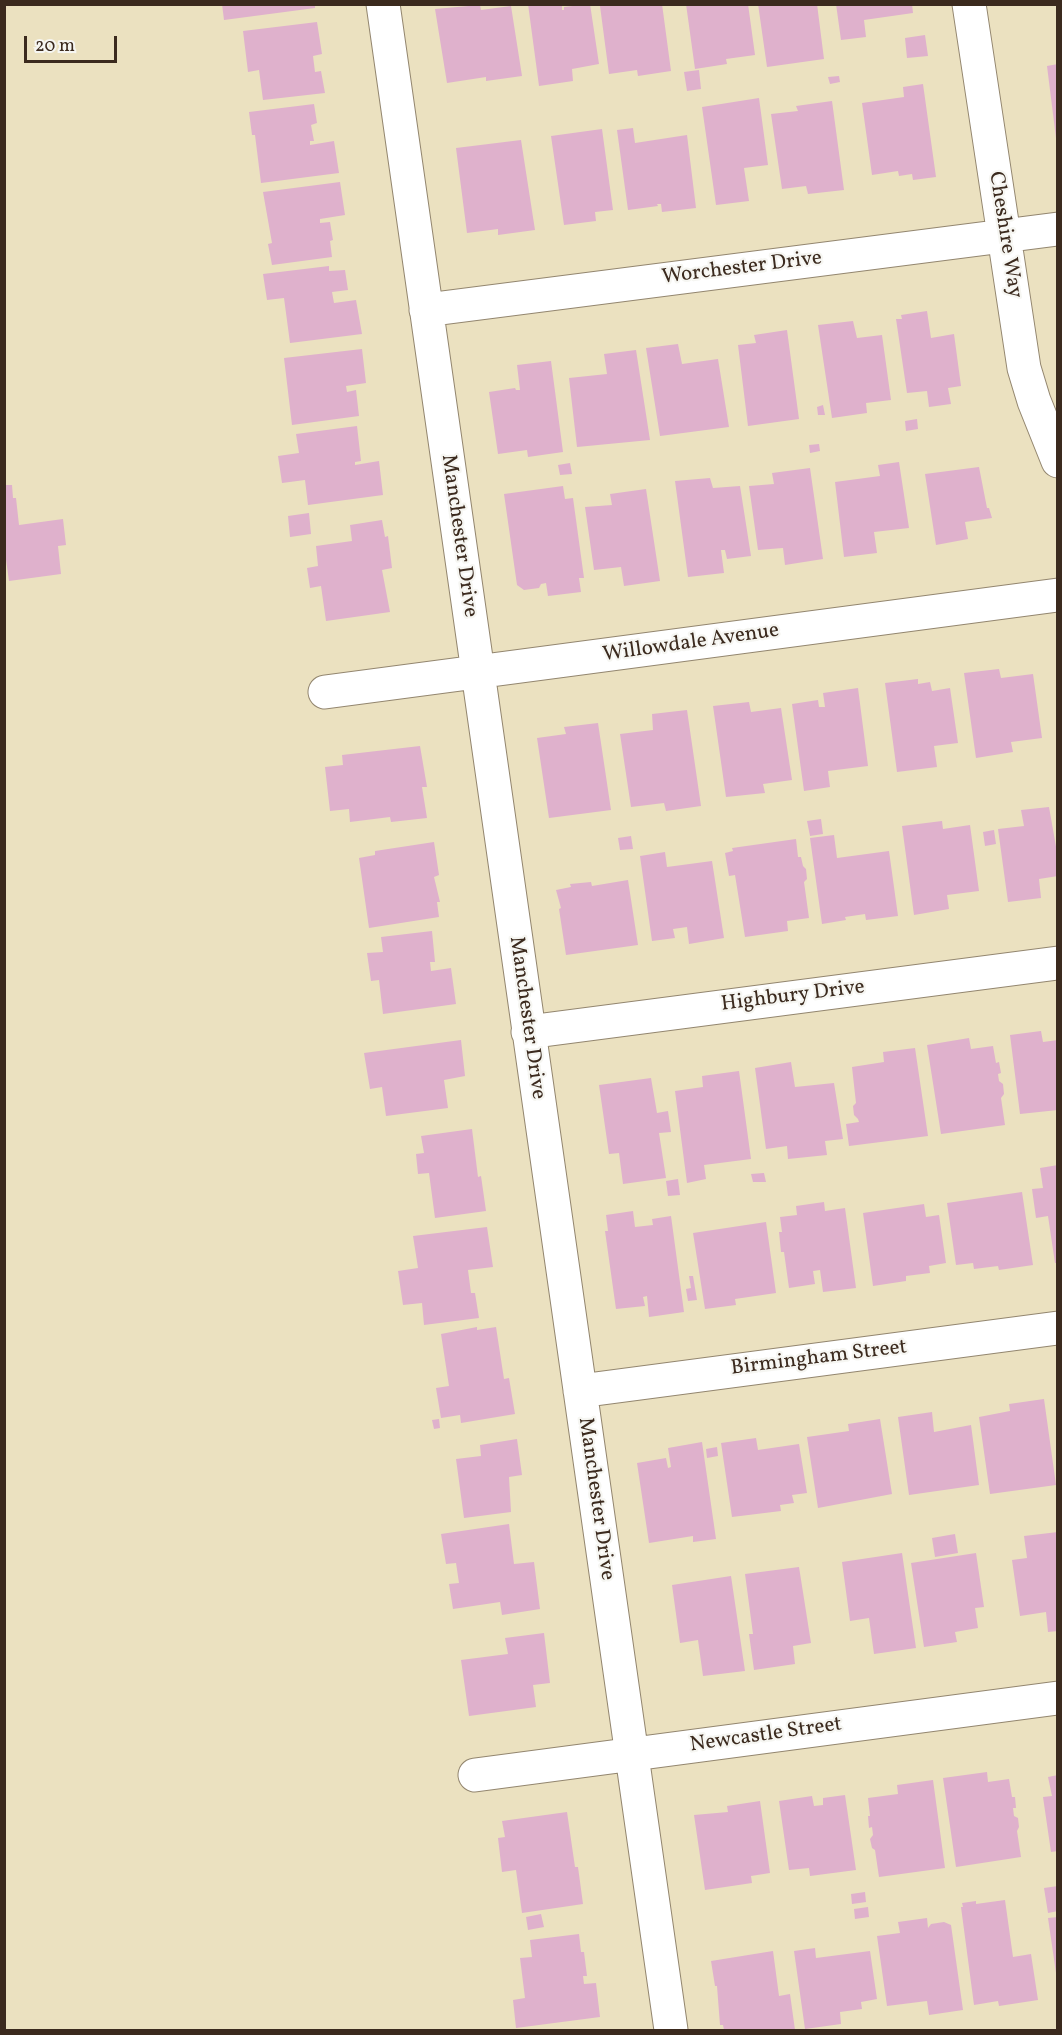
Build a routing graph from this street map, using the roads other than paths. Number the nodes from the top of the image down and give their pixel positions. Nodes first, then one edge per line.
1 (383, 4) edge
2 (969, 4) edge
3 (1058, 229) edge
4 (1005, 236) junction
5 (426, 310) junction
6 (1058, 461) edge
7 (1058, 596) edge
8 (478, 673) junction
9 (325, 692) dead end
10 (1058, 963) edge
11 (528, 1032) junction
12 (1058, 1328) edge
13 (580, 1391) junction
14 (1058, 1698) edge
15 (632, 1754) junction
16 (476, 1775) dead end
17 (671, 2031) edge

1 - 5 street, Manchester Drive
2 - 4 street, Cheshire Way
3 - 4 street, Worchester Drive
4 - 5 street, Worchester Drive
4 - 6 street, Cheshire Way
5 - 8 street, Manchester Drive
7 - 8 street, Willowdale Avenue
8 - 9 street, Willowdale Avenue
8 - 11 street, Manchester Drive
10 - 11 street, Highbury Drive
11 - 13 street, Manchester Drive
12 - 13 street, Birmingham Street
13 - 15 street, Manchester Drive
14 - 15 street, Newcastle Street
15 - 16 street, Newcastle Street
15 - 17 street, Manchester Drive

